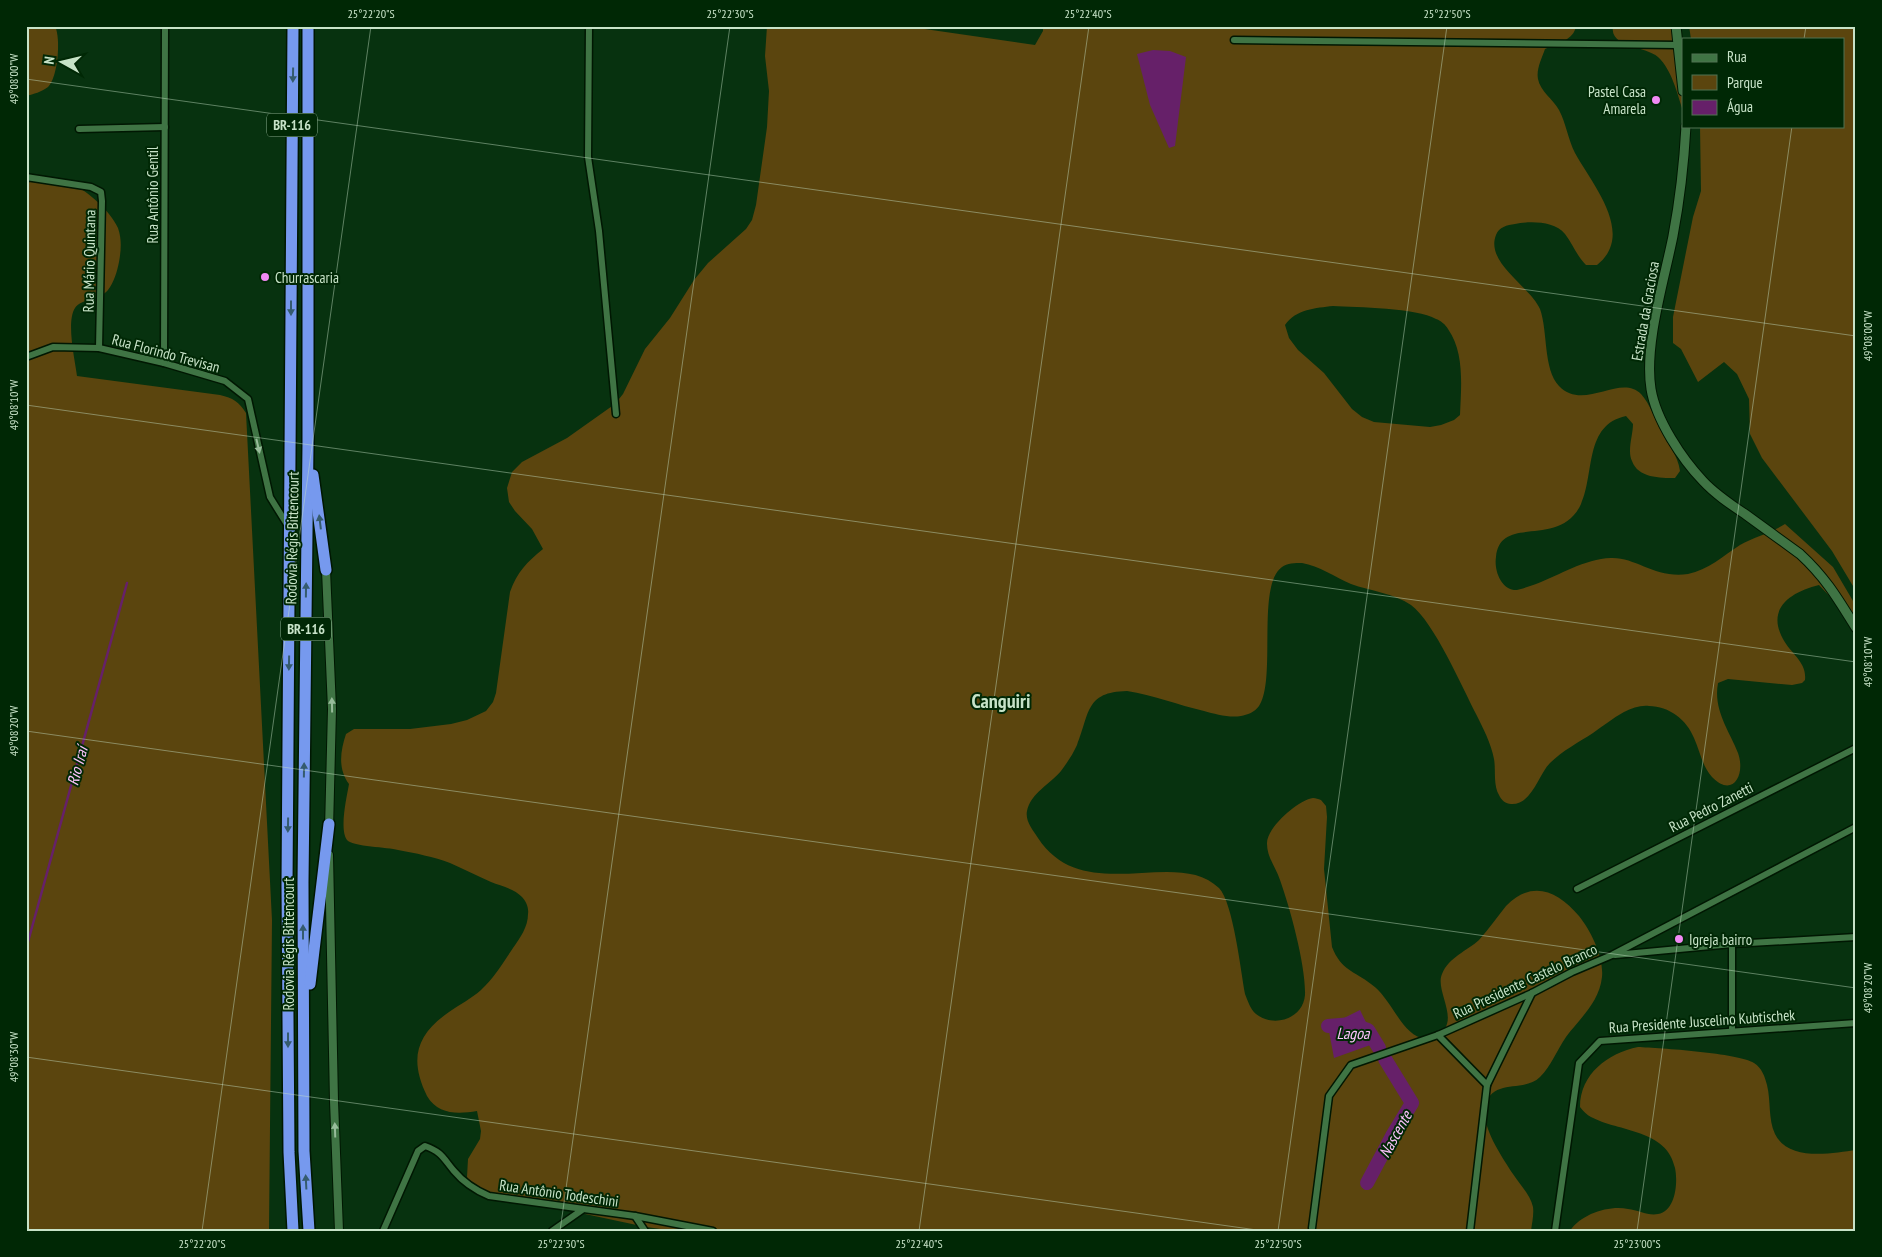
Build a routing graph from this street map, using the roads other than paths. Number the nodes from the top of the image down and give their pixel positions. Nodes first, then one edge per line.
1 (165, 26) edge
2 (294, 26) edge
3 (308, 26) edge
4 (589, 26) edge
5 (1676, 26) edge
6 (1234, 40) dead end
7 (1678, 45) junction
8 (1682, 82) edge
9 (165, 127) junction
10 (1686, 128) edge
11 (80, 129) dead end
12 (26, 177) edge
13 (99, 348) junction
14 (26, 356) edge
15 (164, 363) junction
16 (616, 414) dead end
17 (308, 444) junction
18 (290, 529) junction
19 (326, 570) joint
20 (1856, 628) edge
21 (1856, 748) edge
22 (329, 824) junction
23 (1856, 828) edge
24 (1577, 889) dead end
25 (1856, 937) edge
26 (1732, 944) junction
27 (1612, 955) junction
28 (1532, 994) junction
29 (1856, 1023) edge
30 (1732, 1031) junction
31 (1438, 1034) junction
32 (304, 1036) junction
33 (1487, 1085) junction
34 (582, 1210) junction
35 (635, 1216) junction
36 (1312, 1228) dead end
37 (293, 1231) edge
38 (308, 1231) edge
39 (339, 1231) edge
40 (383, 1231) edge
41 (552, 1231) edge
42 (645, 1231) edge
43 (713, 1231) edge
44 (1470, 1231) edge
45 (1555, 1231) edge

1 - 9 street, Rua Antônio Gentil
2 -> 18 highway, Rodovia Régis Bittencourt / BR-116
3 - 17 highway, Rodovia Régis Bittencourt / BR-116
4 - 16 street
5 - 7 main road
6 - 7 street
7 - 8 main road
9 - 11 street
9 - 15 street, Rua Antônio Gentil
10 - 20 main road, Estrada da Graciosa
12 - 13 street, Rua Mário Quintana
13 - 14 street, Rua Florindo Trevisan
13 - 15 street, Rua Florindo Trevisan
15 -> 18 street, Rua Florindo Trevisan
19 -> 17 highway
32 -> 17 highway, Rodovia Régis Bittencourt / BR-116
18 -> 37 highway, Rodovia Régis Bittencourt / BR-116
22 -> 19 street
21 - 24 street, Rua Pedro Zanetti
22 - 32 highway
39 -> 22 street
23 - 27 street, Rua Presidente Castelo Branco
25 - 26 street
26 - 27 street
26 - 30 street
27 - 28 street, Rua Presidente Castelo Branco
28 - 31 street, Rua Presidente Castelo Branco
28 - 33 street
29 - 30 street, Rua Presidente Juscelino Kubtischek
30 - 45 street, Rua Presidente Juscelino Kubtischek
31 - 33 street
31 - 36 street, Rua Presidente Castelo Branco
38 -> 32 highway, Rodovia Régis Bittencourt / BR-116
33 - 44 street
34 - 35 street, Rua Antônio Todeschini
34 - 40 street, Rua Antônio Todeschini
34 - 41 street
35 - 42 street
35 - 43 street, Rua Antônio Todeschini

